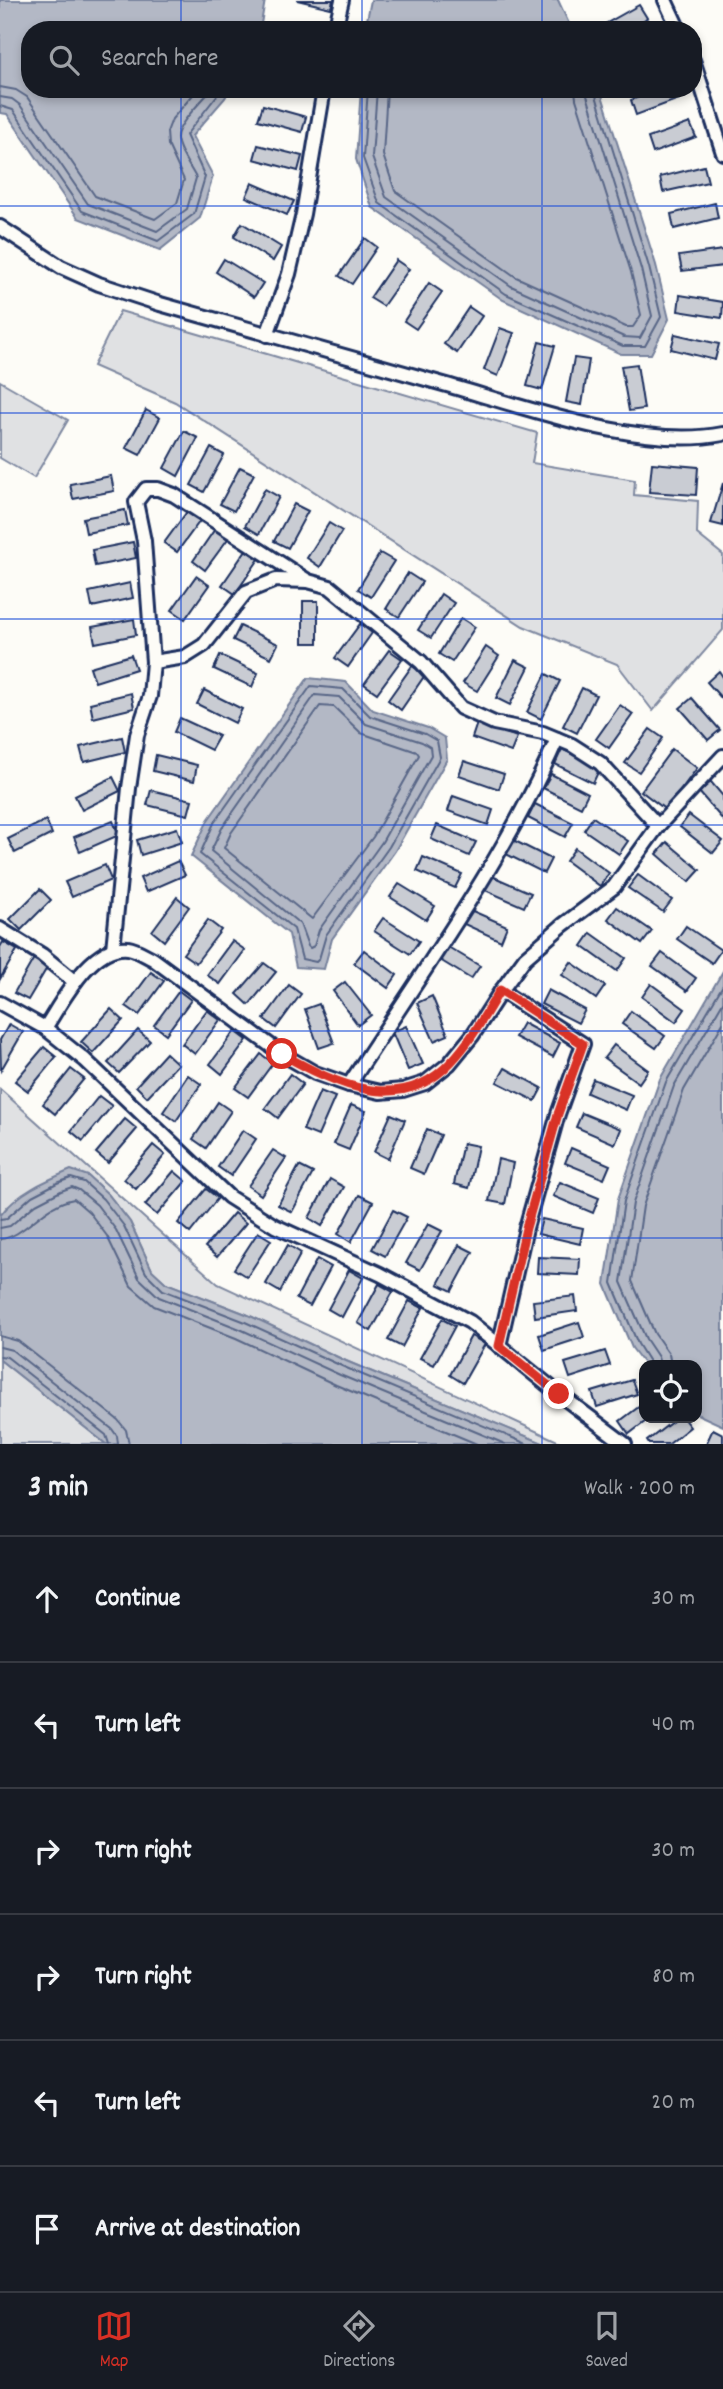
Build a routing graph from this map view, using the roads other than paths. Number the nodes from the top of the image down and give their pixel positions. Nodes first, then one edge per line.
1 (342, 0) edge
2 (666, 0) edge
3 (337, 21) edge
4 (675, 21) edge
5 (702, 88) edge
6 (322, 98) edge
7 (723, 153) edge
8 (0, 227) edge
9 (267, 335) junction
10 (723, 434) edge
11 (308, 581) junction
12 (153, 662) junction
13 (557, 739) junction
14 (723, 756) edge
15 (658, 826) junction
16 (0, 929) edge
17 (113, 949) junction
18 (75, 982) junction
19 (500, 990) junction
20 (0, 1003) edge
21 (45, 1028) junction
22 (349, 1086) junction
23 (499, 1346) junction
24 (625, 1444) edge

1 - 3 lane
2 - 4 lane
5 - 7 lane
6 - 9 lane
8 - 9 lane
9 - 10 lane
11 - 12 lane
11 - 12 lane
11 - 13 lane
12 - 17 lane
13 - 15 lane
13 - 22 lane
14 - 15 lane
15 - 19 lane
16 - 18 lane
17 - 18 lane
17 - 22 lane
18 - 21 lane
19 - 22 lane
19 - 23 lane
20 - 21 lane
21 - 23 lane
23 - 24 lane

